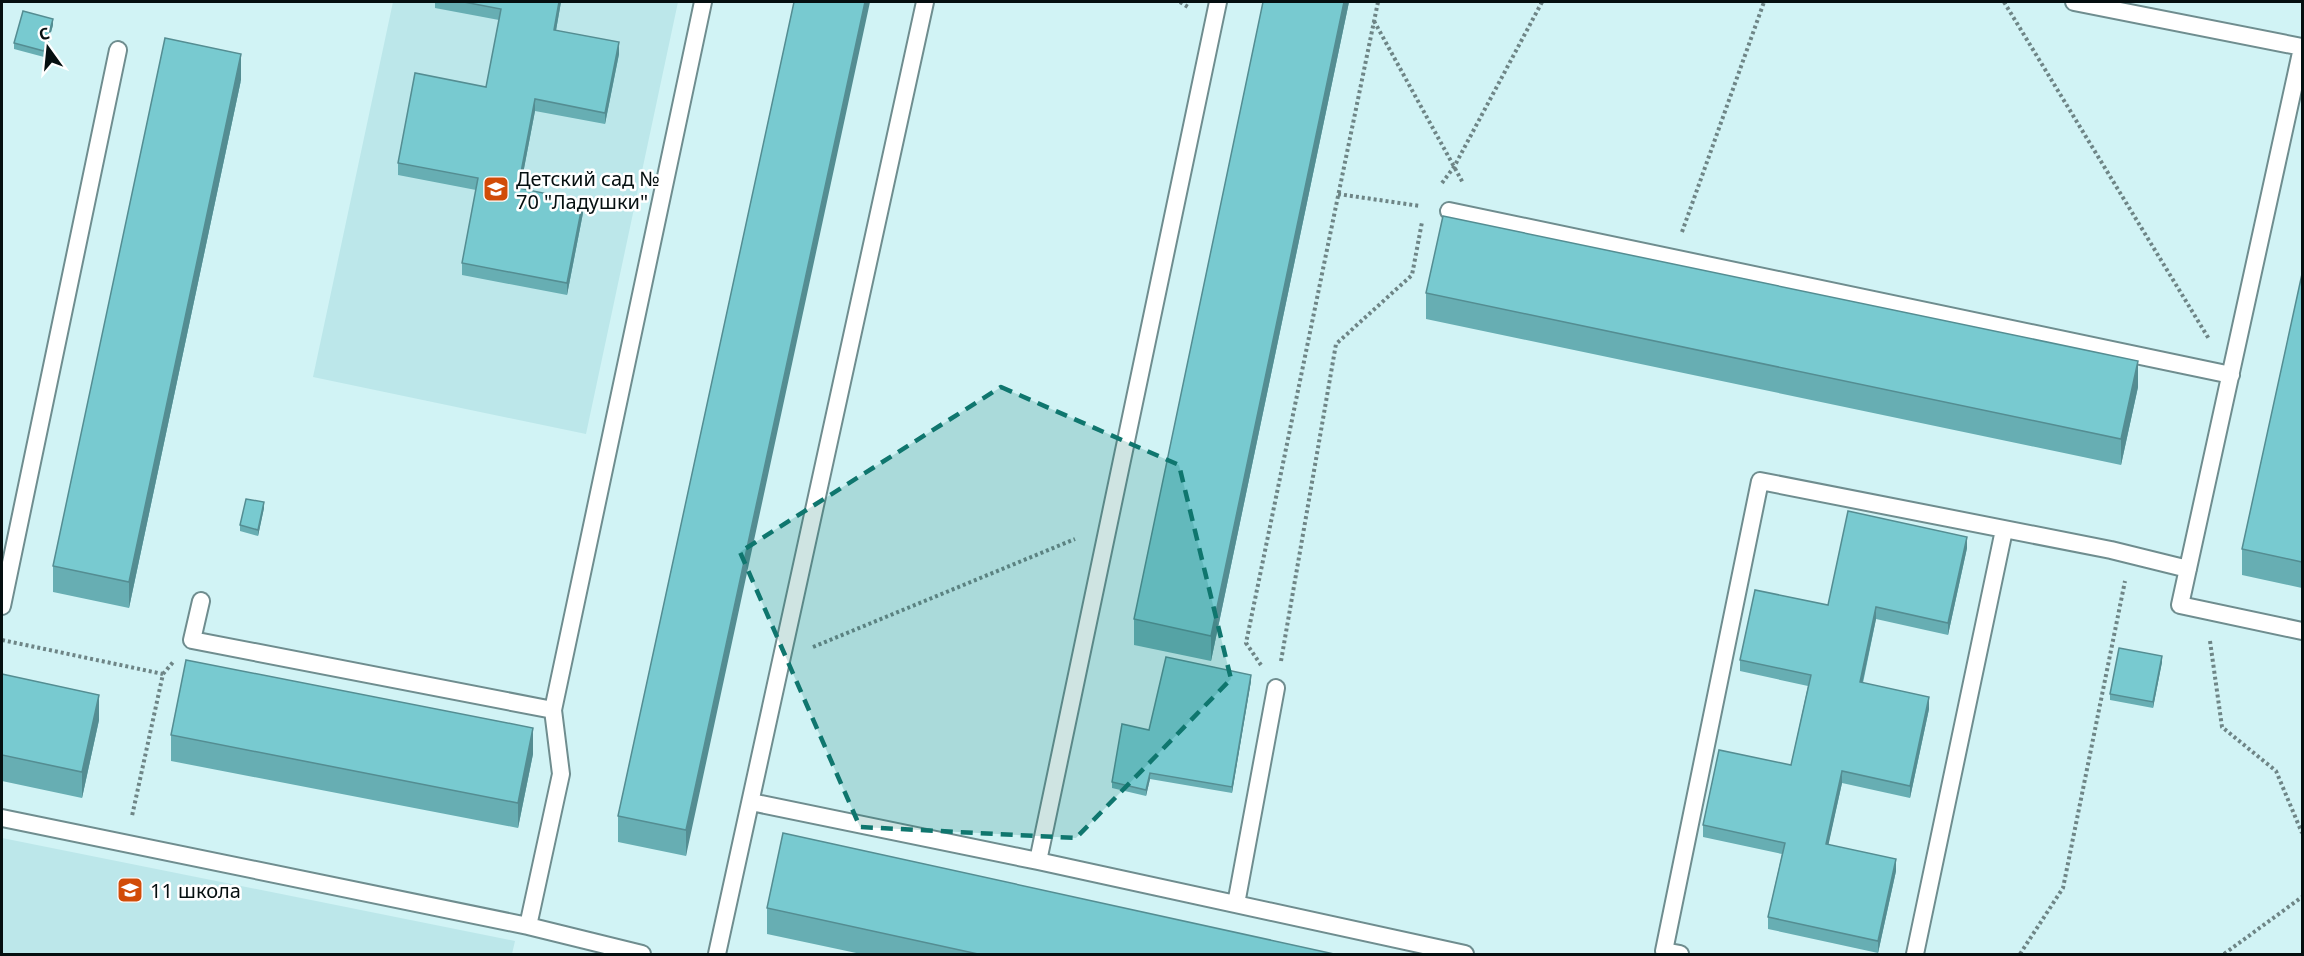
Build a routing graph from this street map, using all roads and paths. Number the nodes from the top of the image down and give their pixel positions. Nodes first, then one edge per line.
1 (703, 2) edge
2 (924, 2) edge
3 (1218, 2) edge
4 (1378, 2) edge
5 (1542, 2) edge
6 (1764, 2) edge
7 (2004, 2) edge
8 (2074, 2) edge
9 (1374, 21) junction
10 (2302, 48) edge
11 (118, 50) dead end
12 (1454, 167) junction
13 (1338, 194) junction
14 (1425, 207) junction
15 (1449, 211) joint
16 (1482, 218) junction
17 (1673, 258) junction
18 (2231, 375) junction
19 (1108, 525) junction
20 (2004, 530) junction
21 (2130, 555) junction
22 (2188, 569) junction
23 (201, 601) dead end
24 (2, 606) edge
25 (2205, 610) junction
26 (2302, 631) edge
27 (2, 640) edge
28 (781, 660) junction
29 (1276, 688) junction
30 (553, 710) junction
31 (751, 802) junction
32 (2, 818) edge
33 (2302, 833) edge
34 (126, 843) junction
35 (1038, 861) junction
36 (2302, 897) edge
37 (1236, 904) junction
38 (528, 927) junction
39 (642, 954) edge
40 (717, 954) edge
41 (1465, 954) edge
42 (1680, 954) edge
43 (1915, 954) edge
44 (2020, 954) edge
45 (2224, 954) edge

1 - 30 lane
2 - 28 lane
3 - 19 lane
4 - 9 path
5 - 12 path
6 - 17 path
7 - 18 path
8 - 10 lane
9 - 12 path
9 - 13 path
10 - 18 lane
11 - 24 lane
12 - 14 path
12 - 16 path
13 - 14 path
13 - 29 path
14 - 15 path
14 - 29 path
15 - 16 lane
16 - 17 lane
17 - 18 lane
18 - 22 lane
19 - 28 path
19 - 35 lane
20 - 21 lane
20 - 42 lane
20 - 43 lane
21 - 22 lane
21 - 44 path
22 - 25 lane
23 - 30 lane
25 - 26 lane
25 - 33 path
27 - 34 path
28 - 31 lane
29 - 37 lane
30 - 38 lane
31 - 35 lane
31 - 40 lane
32 - 34 lane
34 - 38 lane
35 - 37 lane
36 - 45 path
37 - 41 lane
38 - 39 lane

